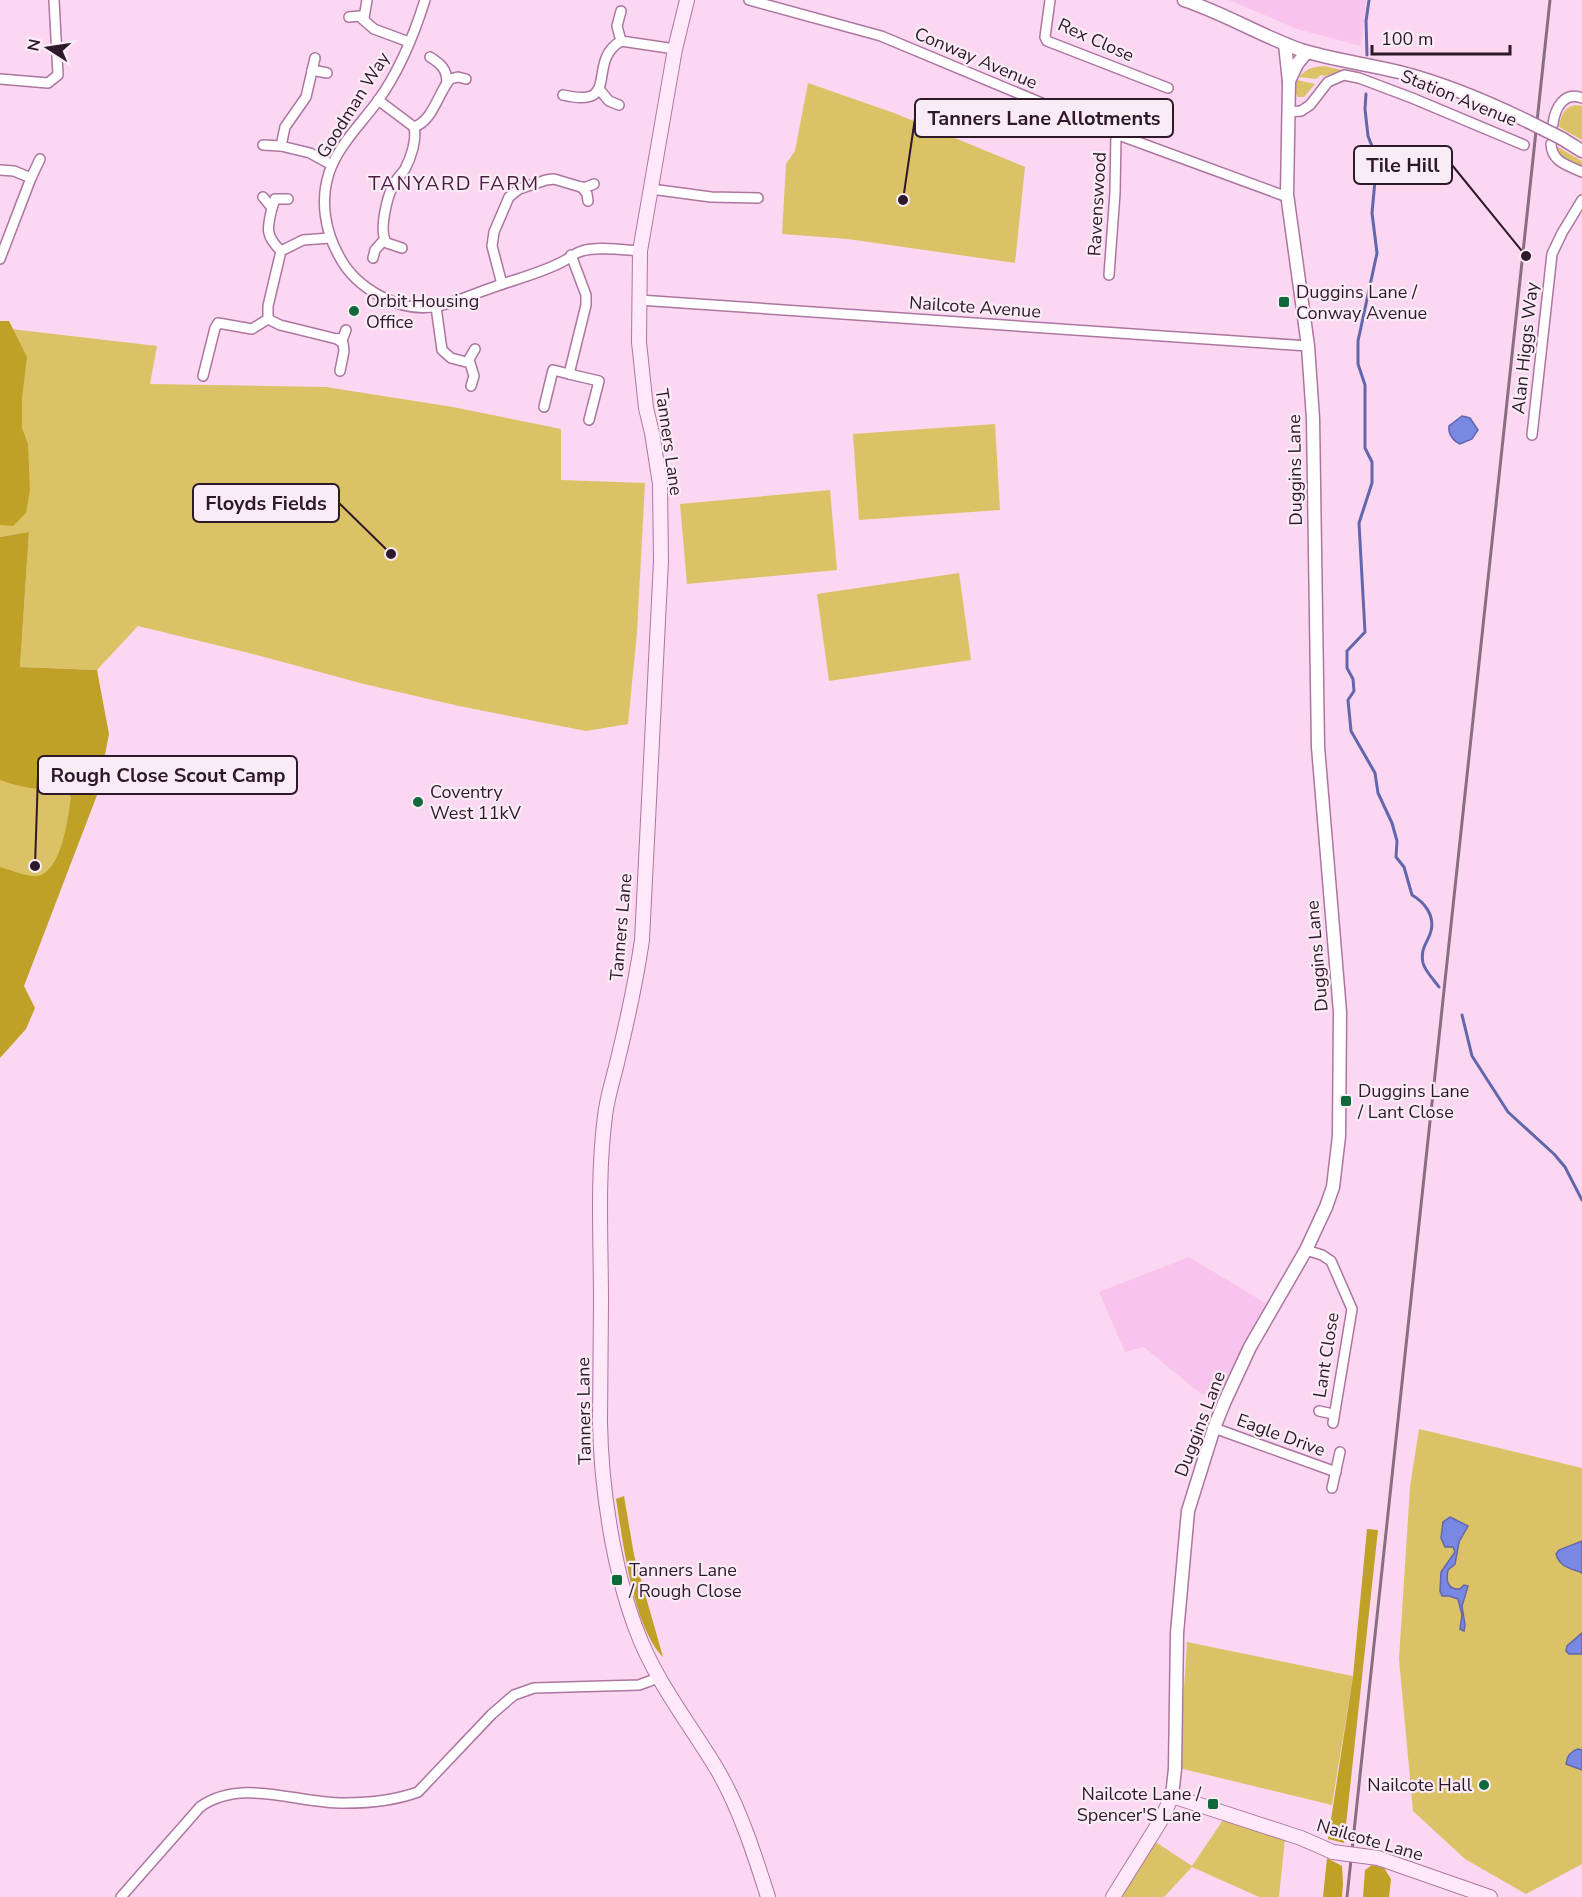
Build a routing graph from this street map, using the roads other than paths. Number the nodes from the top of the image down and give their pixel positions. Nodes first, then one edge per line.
1 (54, 0) edge
2 (367, 0) edge
3 (425, 0) edge
4 (687, 0) edge
5 (749, 0) edge
6 (1050, 0) edge
7 (1184, 0) edge
8 (621, 11) dead end
9 (349, 17) dead end
10 (364, 18) junction
11 (621, 41) junction
12 (410, 42) junction
13 (1285, 44) junction
14 (675, 49) junction
15 (1307, 51) junction
16 (430, 57) dead end
17 (315, 58) dead end
18 (312, 70) junction
19 (327, 74) dead end
20 (466, 79) dead end
21 (0, 80) edge
22 (1289, 82) junction
23 (447, 83) junction
24 (1168, 88) dead end
25 (599, 89) junction
26 (563, 95) dead end
27 (1582, 98) edge
28 (378, 100) junction
29 (619, 105) dead end
30 (1288, 112) junction
31 (1553, 124) dead end
32 (414, 127) junction
33 (1116, 134) junction
34 (1556, 141) junction
35 (263, 145) dead end
36 (1524, 145) dead end
37 (281, 146) junction
38 (1582, 151) edge
39 (40, 159) dead end
40 (332, 165) junction
41 (0, 170) edge
42 (1582, 172) edge
43 (31, 177) junction
44 (594, 184) dead end
45 (582, 187) junction
46 (651, 189) junction
47 (1287, 194) junction
48 (263, 198) dead end
49 (758, 198) dead end
50 (288, 199) dead end
51 (588, 201) dead end
52 (1582, 201) edge
53 (272, 208) junction
54 (5, 235) edge
55 (330, 238) junction
56 (384, 240) junction
57 (402, 248) dead end
58 (281, 251) junction
59 (640, 251) junction
60 (571, 255) junction
61 (373, 258) dead end
62 (0, 259) edge
63 (1109, 275) dead end
64 (502, 284) junction
65 (639, 300) junction
66 (436, 307) junction
67 (268, 319) junction
68 (346, 330) dead end
69 (337, 339) junction
70 (1308, 346) junction
71 (475, 350) dead end
72 (468, 361) junction
73 (340, 371) dead end
74 (569, 374) junction
75 (203, 376) dead end
76 (471, 386) dead end
77 (544, 407) dead end
78 (589, 420) dead end
79 (1532, 435) dead end
80 (1306, 1250) junction
81 (1319, 1411) dead end
82 (1214, 1428) junction
83 (1340, 1452) dead end
84 (1336, 1472) junction
85 (1332, 1488) dead end
86 (658, 1678) junction
87 (1172, 1796) junction
88 (121, 1897) edge
89 (768, 1897) edge
90 (1113, 1897) edge
91 (1490, 1897) edge

1 - 21 street
2 - 10 street
3 - 12 street, Goodman Way
4 - 14 main road, Tanners Lane
5 - 33 street, Conway Avenue
6 - 24 street, Rex Close
7 - 13 street
8 - 11 street
9 - 10 street
10 - 12 street
11 - 14 street
11 - 25 street
12 - 28 street, Goodman Way
13 - 15 street
13 - 22 street, Duggins Lane
14 - 46 main road, Tanners Lane
15 - 22 street, Duggins Lane
15 - 34 street, bridge
16 - 23 street
17 - 18 street
18 - 19 street
18 - 37 street
20 - 23 street
22 - 30 street, Duggins Lane
23 - 32 street
25 - 26 street
25 - 29 street
27 - 31 street
28 - 32 street
28 - 40 street, Goodman Way
30 - 36 street, Station Avenue
30 - 47 street, Duggins Lane
32 - 56 street
33 - 47 street, Conway Avenue
33 - 63 street, Ravenswood
34 - 38 street
34 - 42 street
35 - 37 street
37 - 40 street
39 - 43 street
40 - 55 street, Goodman Way
41 - 43 street
43 - 54 street
44 - 45 street
45 - 51 street
45 - 64 street
46 - 49 street
46 - 59 main road, Tanners Lane
47 - 70 street, Duggins Lane
48 - 53 street
50 - 53 street
52 - 79 street, Alan Higgs Way
53 - 58 street
54 - 62 street
55 - 58 street
55 - 66 street, Goodman Way
56 - 57 street
56 - 61 street
58 - 67 street
59 - 60 street, Goodman Way
59 - 65 main road, Tanners Lane
60 - 64 street, Goodman Way
60 - 74 street
64 - 66 street, Goodman Way
65 - 70 street, Nailcote Avenue
65 - 86 main road, Tanners Lane
66 - 72 street
67 - 69 street
67 - 75 street
68 - 69 street
69 - 73 street
70 - 80 street, Duggins Lane
71 - 72 street
72 - 76 street
74 - 77 street
74 - 78 street
80 - 81 street, Lant Close
80 - 82 street, Duggins Lane
82 - 84 street, Eagle Drive
82 - 87 street, Duggins Lane
83 - 84 street, Eagle Drive
84 - 85 street, Eagle Drive
86 - 88 street
86 - 89 main road, Tanners Lane
87 - 90 main road
87 - 91 main road, Nailcote Lane, bridge

